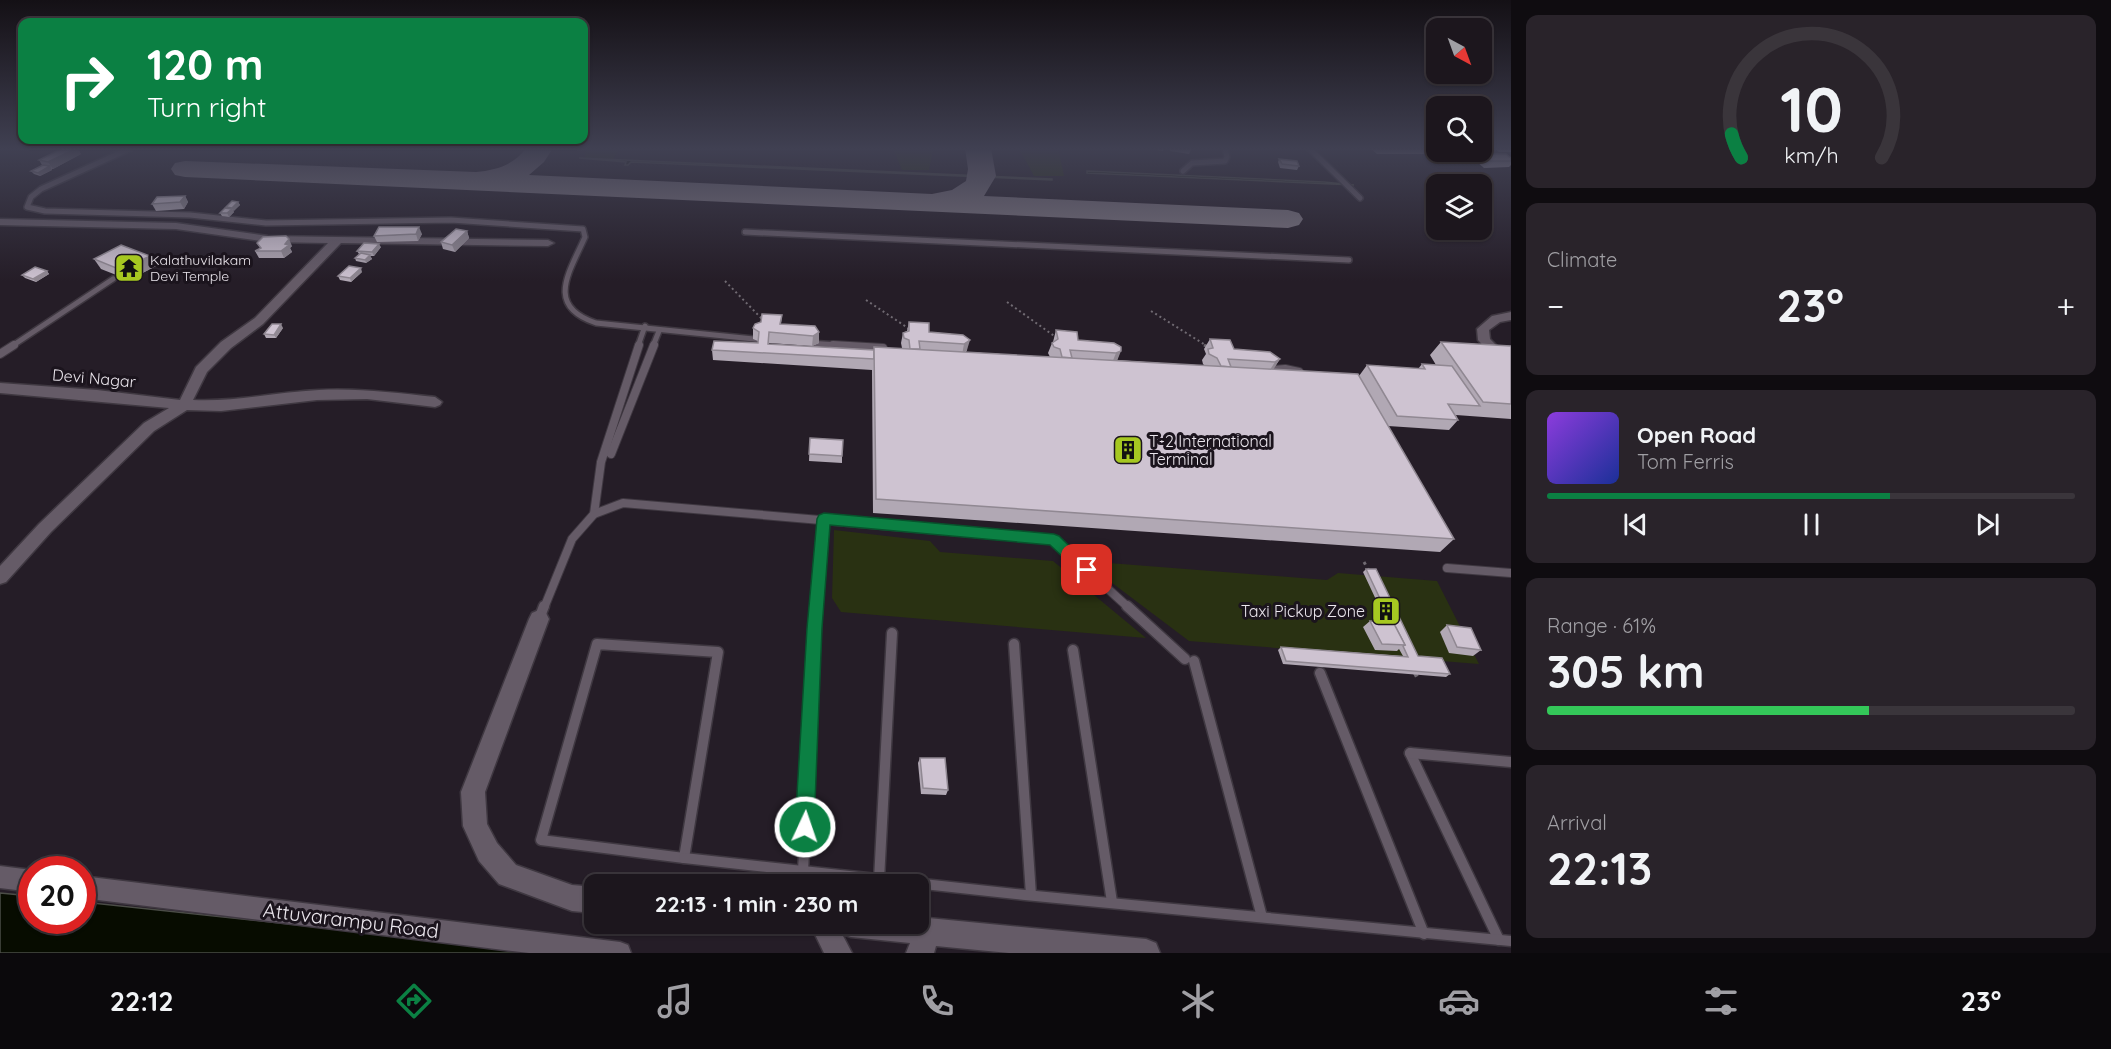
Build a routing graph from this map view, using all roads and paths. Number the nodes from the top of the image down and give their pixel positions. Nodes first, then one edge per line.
1 (37, 192) edge
2 (1354, 192) edge
3 (1360, 198) dead end
4 (0, 222) edge
5 (745, 232) dead end
6 (338, 240) junction
7 (548, 243) dead end
8 (1349, 260) dead end
9 (113, 279) edge
10 (725, 281) dead end
11 (866, 300) dead end
12 (1007, 302) dead end
13 (1151, 311) dead end
14 (1511, 316) edge
15 (767, 324) edge
16 (645, 327) junction
17 (659, 331) dead end
18 (915, 333) edge
19 (769, 341) edge
20 (1061, 341) edge
21 (804, 343) edge
22 (897, 349) edge
23 (1212, 350) edge
24 (1495, 350) edge
25 (0, 354) edge
26 (1265, 370) edge
27 (1308, 372) edge
28 (0, 388) edge
29 (435, 402) dead end
30 (184, 405) junction
31 (610, 454) dead end
32 (594, 514) junction
33 (824, 519) junction
34 (1364, 562) dead end
35 (1447, 568) dead end
36 (1369, 573) edge
37 (1511, 573) edge
38 (0, 577) edge
39 (539, 619) joint
40 (892, 633) dead end
41 (1014, 644) dead end
42 (1073, 650) dead end
43 (1414, 670) edge
44 (1320, 674) dead end
45 (1419, 681) dead end
46 (1511, 762) edge
47 (684, 858) junction
48 (803, 871) junction
49 (828, 874) edge
50 (879, 874) edge
51 (0, 877) edge
52 (18, 879) edge
53 (929, 885) edge
54 (96, 889) edge
55 (1031, 895) junction
56 (583, 899) edge
57 (1112, 903) junction
58 (1262, 917) junction
59 (828, 934) edge
60 (892, 934) edge
61 (1424, 934) junction
62 (1505, 940) edge
63 (924, 942) edge
64 (620, 953) edge
65 (838, 953) edge
66 (1146, 953) edge

1 - 16 lane
2 - 3 lane
4 - 6 street
5 - 8 lane
6 - 7 street
6 - 30 street
9 - 25 lane
10 - 15 path
11 - 18 path
12 - 20 path
13 - 23 path
14 - 24 street
16 - 19 lane
16 - 32 lane
17 - 31 lane
21 - 22 lane
26 - 27 lane
28 - 30 street, Devi Nagar
29 - 30 street, Devi Nagar
30 - 38 street
32 - 33 lane
32 - 39 lane
33 - 48 lane
33 - 58 lane
34 - 36 path
35 - 37 lane
39 - 56 street
40 - 50 lane
41 - 55 lane
42 - 57 lane
43 - 45 path
44 - 61 lane
46 - 62 lane
47 - 47 lane
47 - 48 lane
48 - 49 lane
51 - 52 street
53 - 55 lane
54 - 64 street, Attuvarampu Road
55 - 57 lane
57 - 58 lane
58 - 61 lane
59 - 65 street
60 - 63 street
61 - 62 lane
63 - 66 street

